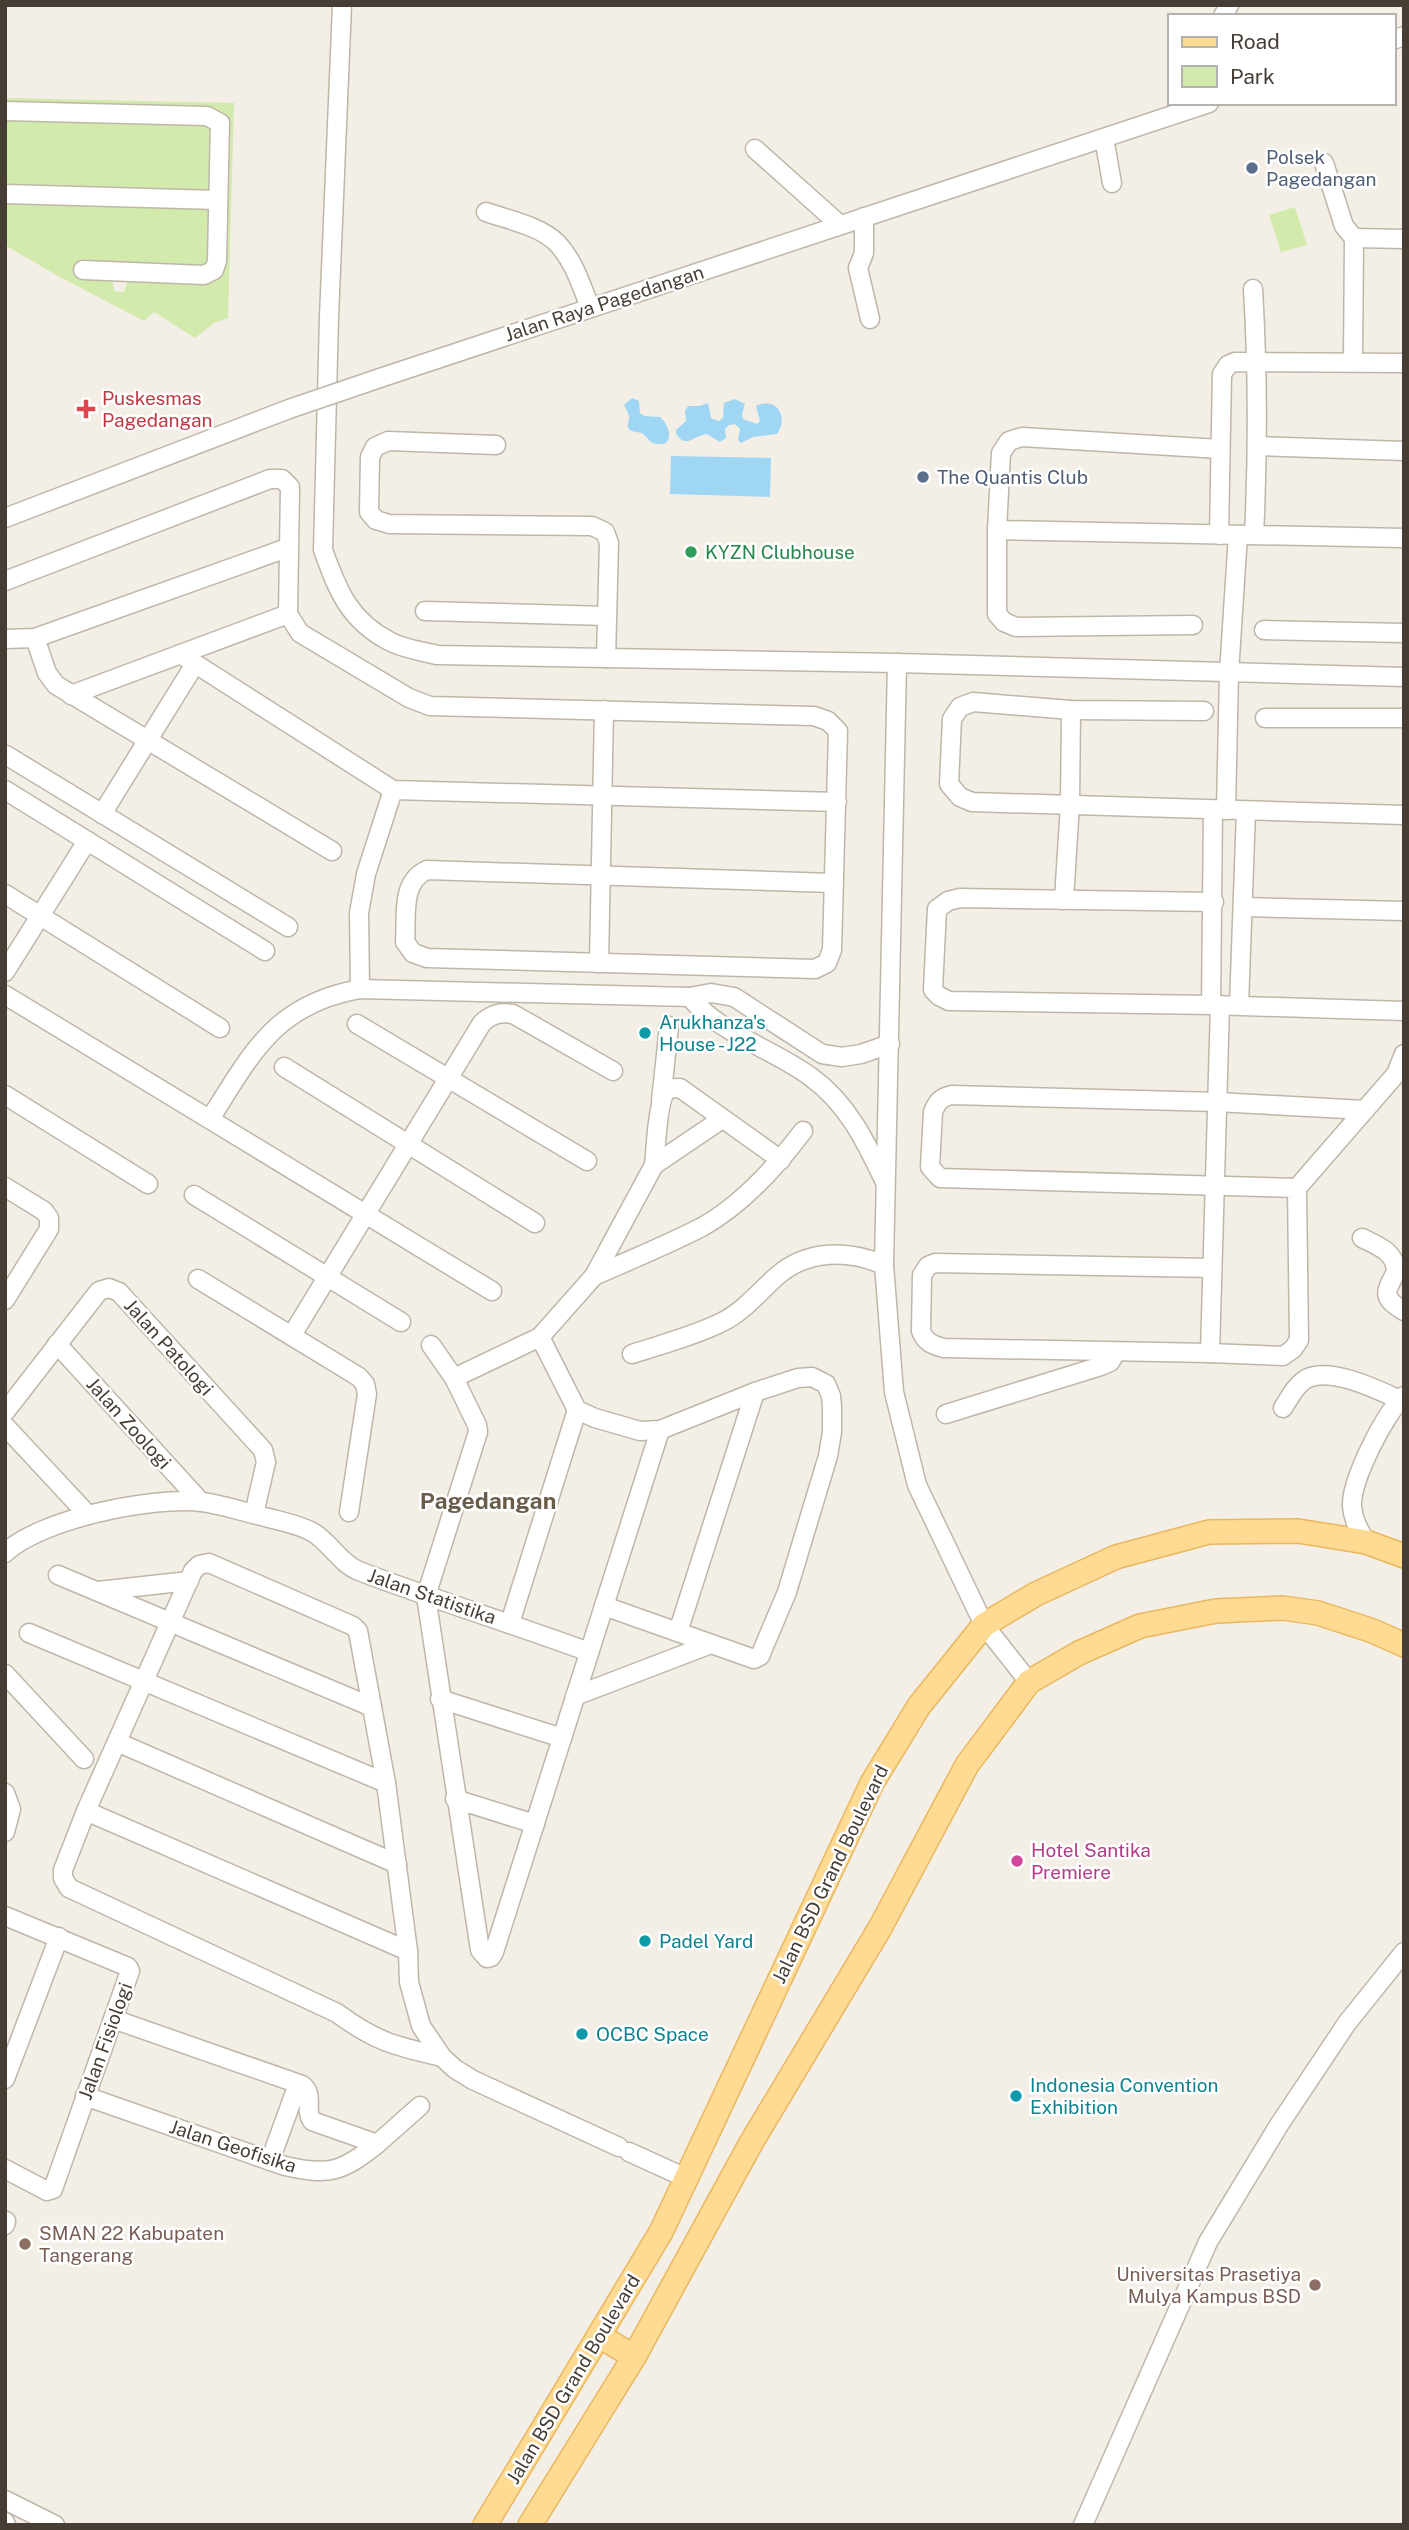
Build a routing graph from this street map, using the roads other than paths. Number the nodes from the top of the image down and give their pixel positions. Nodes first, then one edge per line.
1 (342, 5) edge
2 (1203, 105) edge
3 (5, 111) edge
4 (1104, 138) junction
5 (755, 149) dead end
6 (1324, 163) dead end
7 (1112, 183) dead end
8 (5, 194) edge
9 (218, 200) junction
10 (486, 212) dead end
11 (864, 217) junction
12 (840, 225) junction
13 (1354, 238) junction
14 (1404, 239) edge
15 (83, 270) dead end
16 (1253, 289) dead end
17 (590, 307) junction
18 (870, 319) dead end
19 (1257, 362) junction
20 (1353, 362) junction
21 (1404, 363) edge
22 (496, 445) dead end
23 (1258, 446) junction
24 (1220, 449) junction
25 (1404, 451) edge
26 (5, 518) edge
27 (998, 530) junction
28 (1219, 535) junction
29 (1246, 535) junction
30 (1404, 538) edge
31 (288, 548) junction
32 (5, 581) edge
33 (425, 611) dead end
34 (288, 614) junction
35 (607, 616) junction
36 (1193, 625) dead end
37 (1264, 630) dead end
38 (1404, 633) edge
39 (35, 638) junction
40 (5, 639) edge
41 (606, 658) junction
42 (187, 659) junction
43 (897, 663) junction
44 (1229, 673) junction
45 (1404, 677) edge
46 (71, 695) junction
47 (604, 710) junction
48 (1071, 710) junction
49 (1204, 712) dead end
50 (1265, 718) dead end
51 (1404, 718) edge
52 (148, 741) junction
53 (6, 755) edge
54 (5, 790) edge
55 (393, 790) junction
56 (601, 795) junction
57 (837, 802) junction
58 (1070, 804) junction
59 (1220, 810) junction
60 (1246, 811) junction
61 (102, 814) junction
62 (1404, 815) edge
63 (88, 841) junction
64 (332, 851) dead end
65 (600, 875) junction
66 (833, 883) junction
67 (5, 894) edge
68 (1064, 900) junction
69 (1214, 902) junction
70 (1244, 907) junction
71 (1404, 911) edge
72 (40, 916) junction
73 (288, 928) dead end
74 (265, 951) dead end
75 (599, 963) junction
76 (5, 972) edge
77 (360, 989) junction
78 (5, 995) edge
79 (690, 997) junction
80 (1216, 1005) junction
81 (1239, 1005) junction
82 (1404, 1012) edge
83 (357, 1024) dead end
84 (669, 1026) dead end
85 (220, 1028) dead end
86 (890, 1044) junction
87 (822, 1054) junction
88 (1404, 1054) edge
89 (284, 1067) dead end
90 (612, 1070) dead end
91 (811, 1077) junction
92 (448, 1078) junction
93 (5, 1095) edge
94 (661, 1101) junction
95 (1217, 1102) junction
96 (1365, 1110) junction
97 (210, 1119) junction
98 (722, 1119) junction
99 (803, 1131) dead end
100 (408, 1144) junction
101 (781, 1160) junction
102 (587, 1161) dead end
103 (654, 1165) junction
104 (148, 1184) dead end
105 (886, 1184) junction
106 (1213, 1185) junction
107 (5, 1187) edge
108 (1297, 1188) junction
109 (194, 1195) dead end
110 (366, 1214) junction
111 (535, 1223) dead end
112 (1363, 1238) dead end
113 (884, 1265) junction
114 (1212, 1268) junction
115 (594, 1276) junction
116 (328, 1277) junction
117 (198, 1279) dead end
118 (8, 1290) edge
119 (492, 1291) dead end
120 (1404, 1311) edge
121 (401, 1322) dead end
122 (292, 1335) junction
123 (540, 1337) junction
124 (57, 1345) junction
125 (431, 1345) dead end
126 (1116, 1352) junction
127 (1210, 1353) junction
128 (632, 1354) dead end
129 (454, 1378) junction
130 (755, 1392) junction
131 (1402, 1398) edge
132 (1283, 1408) dead end
133 (577, 1410) junction
134 (5, 1412) edge
135 (946, 1414) dead end
136 (5, 1426) edge
137 (660, 1430) junction
138 (201, 1502) junction
139 (349, 1512) dead end
140 (254, 1514) junction
141 (88, 1515) junction
142 (1366, 1542) junction
143 (8, 1545) edge
144 (1404, 1556) edge
145 (58, 1575) dead end
146 (189, 1581) junction
147 (97, 1592) junction
148 (426, 1596) junction
149 (604, 1606) junction
150 (170, 1622) junction
151 (510, 1623) junction
152 (984, 1625) junction
153 (678, 1632) junction
154 (29, 1633) dead end
155 (711, 1644) junction
156 (1404, 1645) edge
157 (589, 1652) junction
158 (5, 1674) edge
159 (144, 1682) junction
160 (1029, 1682) junction
161 (575, 1696) junction
162 (440, 1699) junction
163 (372, 1707) junction
164 (562, 1738) junction
165 (117, 1742) junction
166 (84, 1759) dead end
167 (386, 1783) junction
168 (5, 1793) edge
169 (455, 1799) junction
170 (86, 1811) junction
171 (535, 1824) junction
172 (5, 1832) edge
173 (397, 1864) junction
174 (5, 1916) edge
175 (59, 1937) junction
176 (408, 1951) junction
177 (1404, 1952) edge
178 (113, 2019) junction
179 (442, 2057) junction
180 (5, 2080) edge
181 (298, 2084) junction
182 (85, 2096) junction
183 (420, 2106) dead end
184 (377, 2144) junction
185 (270, 2161) junction
186 (5, 2169) edge
187 (685, 2178) junction
188 (600, 2336) junction
189 (634, 2357) junction
190 (5, 2500) edge
191 (55, 2525) edge
192 (485, 2525) edge
193 (530, 2525) edge
194 (1083, 2525) edge

1 - 41 street
2 - 4 street, Jalan Raya Pagedangan
3 - 9 street
4 - 7 street
4 - 11 street, Jalan Raya Pagedangan
5 - 12 street
6 - 13 street
8 - 9 street
9 - 15 street
10 - 17 street
11 - 12 street, Jalan Raya Pagedangan
11 - 18 street
12 - 17 street, Jalan Raya Pagedangan
13 - 14 street
13 - 20 street
16 - 19 street
17 - 26 street, Jalan Raya Pagedangan, bridge
19 - 20 street
19 - 23 street
19 - 24 street
20 - 21 street
22 - 35 street
23 - 25 street
23 - 29 street
24 - 27 street
24 - 28 street
27 - 28 street
27 - 36 street
28 - 29 street
29 - 30 street
29 - 44 street
31 - 32 street
31 - 34 street
31 - 39 street
33 - 35 street
34 - 42 street
34 - 47 street
35 - 41 street
37 - 38 street
39 - 40 street
39 - 46 street
41 - 43 street
42 - 46 street
42 - 52 street
42 - 55 street
43 - 44 street
43 - 86 street
44 - 45 street
44 - 59 street
46 - 52 street
47 - 56 street
47 - 57 street
48 - 49 street
48 - 58 street
48 - 58 street
50 - 51 street
52 - 61 street
52 - 64 street
53 - 61 street
54 - 63 street
55 - 56 street
55 - 77 street
56 - 57 street
56 - 65 street
57 - 66 street
58 - 59 street
58 - 68 street
59 - 60 street
59 - 69 street
60 - 62 street
60 - 70 street
61 - 73 street
63 - 72 street
63 - 74 street
65 - 66 street
65 - 75 street
65 - 75 street
66 - 75 street
67 - 72 street
68 - 69 street
68 - 80 street
69 - 80 street
70 - 71 street
70 - 81 street
72 - 76 street
72 - 85 street
77 - 79 street
77 - 97 street
78 - 97 street
79 - 87 street
79 - 91 street
80 - 81 street
80 - 95 street
81 - 82 street
83 - 92 street
84 - 94 street
86 - 87 street
86 - 105 street
87 - 91 street
88 - 96 street
89 - 100 street
90 - 92 street
91 - 105 street
92 - 100 street
92 - 102 street
93 - 104 street
94 - 98 street
94 - 103 street
95 - 96 street
95 - 106 street
95 - 106 street
96 - 108 street
97 - 110 street
98 - 101 street
98 - 103 street
99 - 101 street
100 - 110 street
100 - 111 street
101 - 115 street
103 - 115 street
105 - 113 street
106 - 108 street
106 - 114 street
107 - 118 street
108 - 127 street
109 - 116 street
110 - 116 street
110 - 119 street
112 - 120 street
113 - 128 street
113 - 152 street
114 - 126 street
114 - 127 street
115 - 123 street
116 - 121 street
116 - 122 street
117 - 122 street
122 - 139 street
123 - 129 street
123 - 133 street
124 - 134 street, Jalan Patologi
124 - 138 street, Jalan Zoologi
124 - 140 street, Jalan Patologi
125 - 129 street
126 - 127 street
126 - 135 street
129 - 148 street
130 - 137 street
130 - 153 street
130 - 155 street
131 - 132 street
131 - 142 street
133 - 137 street
133 - 151 street
136 - 141 street
137 - 149 street
138 - 140 street, Jalan Statistika
138 - 141 street, Jalan Statistika
140 - 148 street, Jalan Statistika
141 - 143 street, Jalan Statistika
142 - 144 main road, Jalan BSD Grand Boulevard
142 - 152 main road, Jalan BSD Grand Boulevard
145 - 147 street
146 - 147 street
146 - 150 street
146 - 163 street
147 - 150 street
148 - 151 street, Jalan Statistika
148 - 162 street
149 - 153 street
149 - 157 street
150 - 159 street
150 - 163 street
151 - 157 street, Jalan Statistika
152 - 160 street
152 - 187 main road, Jalan BSD Grand Boulevard
153 - 155 street
154 - 159 street
155 - 161 street
156 - 160 main road, Jalan BSD Grand Boulevard
157 - 161 street
158 - 166 street
159 - 165 street
159 - 167 street
160 - 189 main road, Jalan BSD Grand Boulevard
161 - 164 street
162 - 164 street
162 - 169 street
163 - 167 street
164 - 171 street
165 - 170 street
165 - 173 street
167 - 173 street
168 - 172 street
169 - 171 street
169 - 171 street
170 - 176 street
170 - 179 street
173 - 176 street
174 - 175 street, Jalan Fisiologi
175 - 178 street, Jalan Fisiologi
175 - 180 street
176 - 179 street
177 - 194 street
178 - 181 street
178 - 182 street, Jalan Fisiologi
179 - 187 street
181 - 184 street
181 - 185 street
182 - 185 street, Jalan Geofisika
182 - 186 street, Jalan Fisiologi
183 - 184 street, Jalan Geofisika
184 - 185 street, Jalan Geofisika
187 - 188 main road, Jalan BSD Grand Boulevard
188 - 189 main road
188 - 192 main road, Jalan BSD Grand Boulevard
189 - 193 main road, Jalan BSD Grand Boulevard
190 - 191 street

